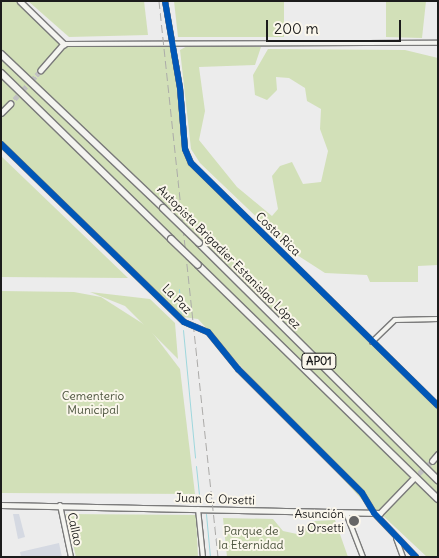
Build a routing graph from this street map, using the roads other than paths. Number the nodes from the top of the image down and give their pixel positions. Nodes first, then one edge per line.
1 (20, 1) edge
2 (165, 1) edge
3 (172, 43) junction
4 (438, 43) edge
5 (64, 44) junction
6 (1, 54) edge
7 (41, 70) tunnel mouth
8 (1, 73) edge
9 (10, 104) tunnel mouth
10 (1, 113) edge
11 (1, 144) edge
12 (438, 319) edge
13 (372, 342) junction
14 (438, 406) edge
15 (438, 454) edge
16 (432, 461) tunnel mouth
17 (413, 479) tunnel mouth
18 (438, 480) edge
19 (438, 499) edge
20 (1, 505) edge
21 (60, 505) junction
22 (198, 509) junction
23 (346, 513) junction
24 (374, 513) junction
25 (395, 535) junction
26 (71, 557) edge
27 (203, 557) edge
28 (363, 557) edge
29 (402, 557) edge
30 (416, 557) edge

1 - 5 street
2 - 3 street, Costa Rica
3 - 4 street
3 - 5 street
3 - 13 street, Costa Rica
5 - 7 street
6 - 18 highway, Autopista Brigadier Estanislao López / AP01, bridge
8 - 19 highway, Autopista Brigadier Estanislao López / AP01, bridge
9 - 10 street
11 - 24 street, La Paz
12 - 13 street
13 - 14 street, Costa Rica
15 - 16 street
17 - 24 street
20 - 21 street, Juan C. Orsetti
21 - 22 street, Juan C. Orsetti
21 - 26 street, Callao
22 - 23 street, Juan C. Orsetti
22 - 27 street
23 - 24 street, Juan C. Orsetti
23 - 28 street
24 - 25 street, La Paz
25 - 29 street
25 - 30 street

